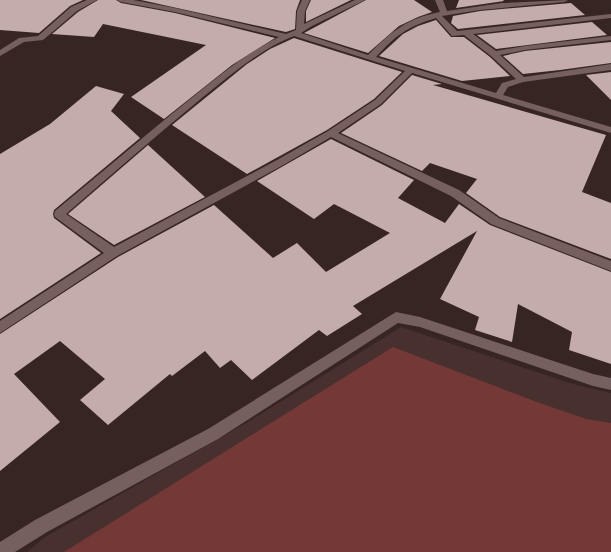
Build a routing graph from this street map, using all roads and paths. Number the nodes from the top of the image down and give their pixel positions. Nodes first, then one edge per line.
1 (93, 0) edge
2 (121, 0) edge
3 (306, 0) edge
4 (361, 0) edge
5 (439, 0) edge
6 (564, 0) edge
7 (550, 1) edge
8 (441, 14) junction
9 (611, 16) edge
10 (466, 33) junction
11 (293, 34) junction
12 (611, 38) edge
13 (0, 54) edge
14 (494, 54) junction
15 (370, 58) junction
16 (611, 67) edge
17 (411, 70) junction
18 (522, 80) junction
19 (498, 96) junction
20 (611, 130) edge
21 (331, 133) junction
22 (113, 253) junction
23 (611, 266) edge
24 (0, 328) edge
25 (611, 384) edge
26 (0, 552) edge

1 - 13 street
2 - 11 street
3 - 11 street
4 - 11 street
5 - 8 street
6 - 7 street
7 - 8 street
8 - 10 street
8 - 15 street
9 - 10 street
10 - 14 street
11 - 15 street
11 - 22 street
12 - 14 street
14 - 18 street
15 - 17 street
16 - 18 street
17 - 19 street
17 - 21 street
18 - 19 street
19 - 20 street
21 - 22 street
21 - 23 street
22 - 24 street
25 - 26 street

